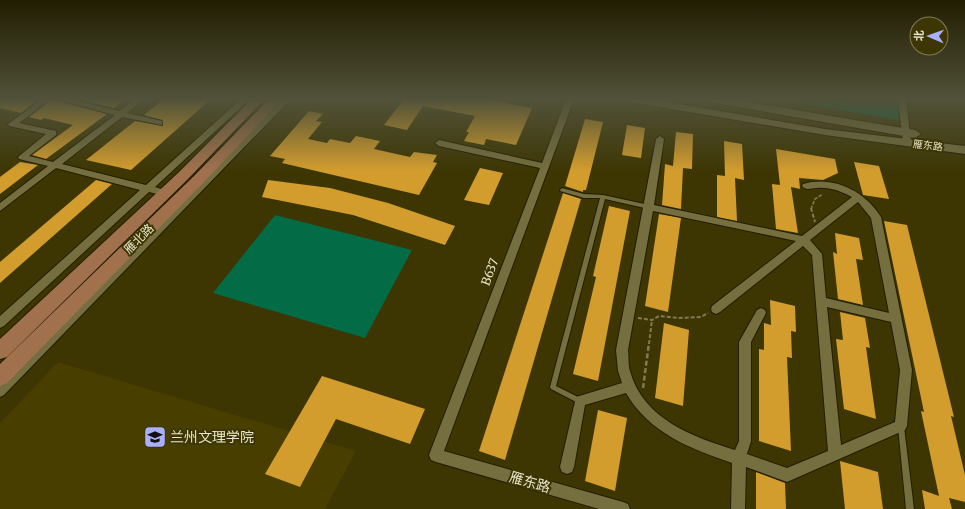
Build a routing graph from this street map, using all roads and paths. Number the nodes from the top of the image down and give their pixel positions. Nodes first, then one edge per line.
1 (14, 123) edge
2 (109, 123) edge
3 (220, 123) edge
4 (235, 123) edge
5 (253, 123) edge
6 (264, 123) edge
7 (560, 123) edge
8 (770, 123) edge
9 (823, 123) edge
10 (845, 123) edge
11 (905, 123) edge
12 (825, 132) junction
13 (906, 137) junction
14 (660, 139) dead end
15 (965, 142) edge
16 (439, 143) dead end
17 (965, 150) edge
18 (55, 165) junction
19 (543, 166) junction
20 (806, 186) dead end
21 (148, 188) junction
22 (562, 190) dead end
23 (165, 193) junction
24 (827, 193) dead end
25 (603, 197) junction
26 (858, 197) junction
27 (649, 207) junction
28 (0, 208) edge
29 (821, 226) junction
30 (804, 240) junction
31 (822, 301) junction
32 (716, 309) joint
33 (761, 313) dead end
34 (628, 317) junction
35 (896, 319) junction
36 (652, 320) junction
37 (0, 322) edge
38 (0, 351) edge
39 (0, 377) edge
40 (630, 386) junction
41 (0, 391) edge
42 (580, 401) junction
43 (640, 403) junction
44 (901, 426) junction
45 (835, 454) junction
46 (436, 455) joint
47 (739, 458) junction
48 (567, 467) dead end
49 (623, 509) edge
50 (738, 509) edge
51 (910, 509) edge

1 - 18 street
2 - 18 street
3 - 21 street
4 - 23 main road, 雁北路
5 - 39 main road, 雁北路
6 - 41 street
7 - 19 street, B637
8 - 12 main road, 雁东路
9 - 12 main road
10 - 13 main road, 雁东路
11 - 13 street
12 - 13 main road, 雁东路
13 - 15 main road, 雁东路
13 - 17 main road, 雁东路
14 - 27 street
16 - 19 street
18 - 21 street
18 - 28 street
19 - 46 street, B637
20 - 26 street
21 - 23 street
21 - 37 street
22 - 25 lane
23 - 38 main road, 雁北路
24 - 29 path
25 - 27 lane
25 - 42 lane
26 - 29 street
26 - 35 street
27 - 30 street
27 - 34 street
29 - 30 street
30 - 31 street
30 - 32 street
31 - 35 street
31 - 45 street
32 - 36 path
33 - 47 street
34 - 36 path
34 - 40 street
35 - 44 street
36 - 43 path
40 - 42 street
40 - 43 street
42 - 48 street
43 - 47 street
44 - 45 street
44 - 51 lane
45 - 47 street
46 - 49 street, 雁东路
47 - 50 street

